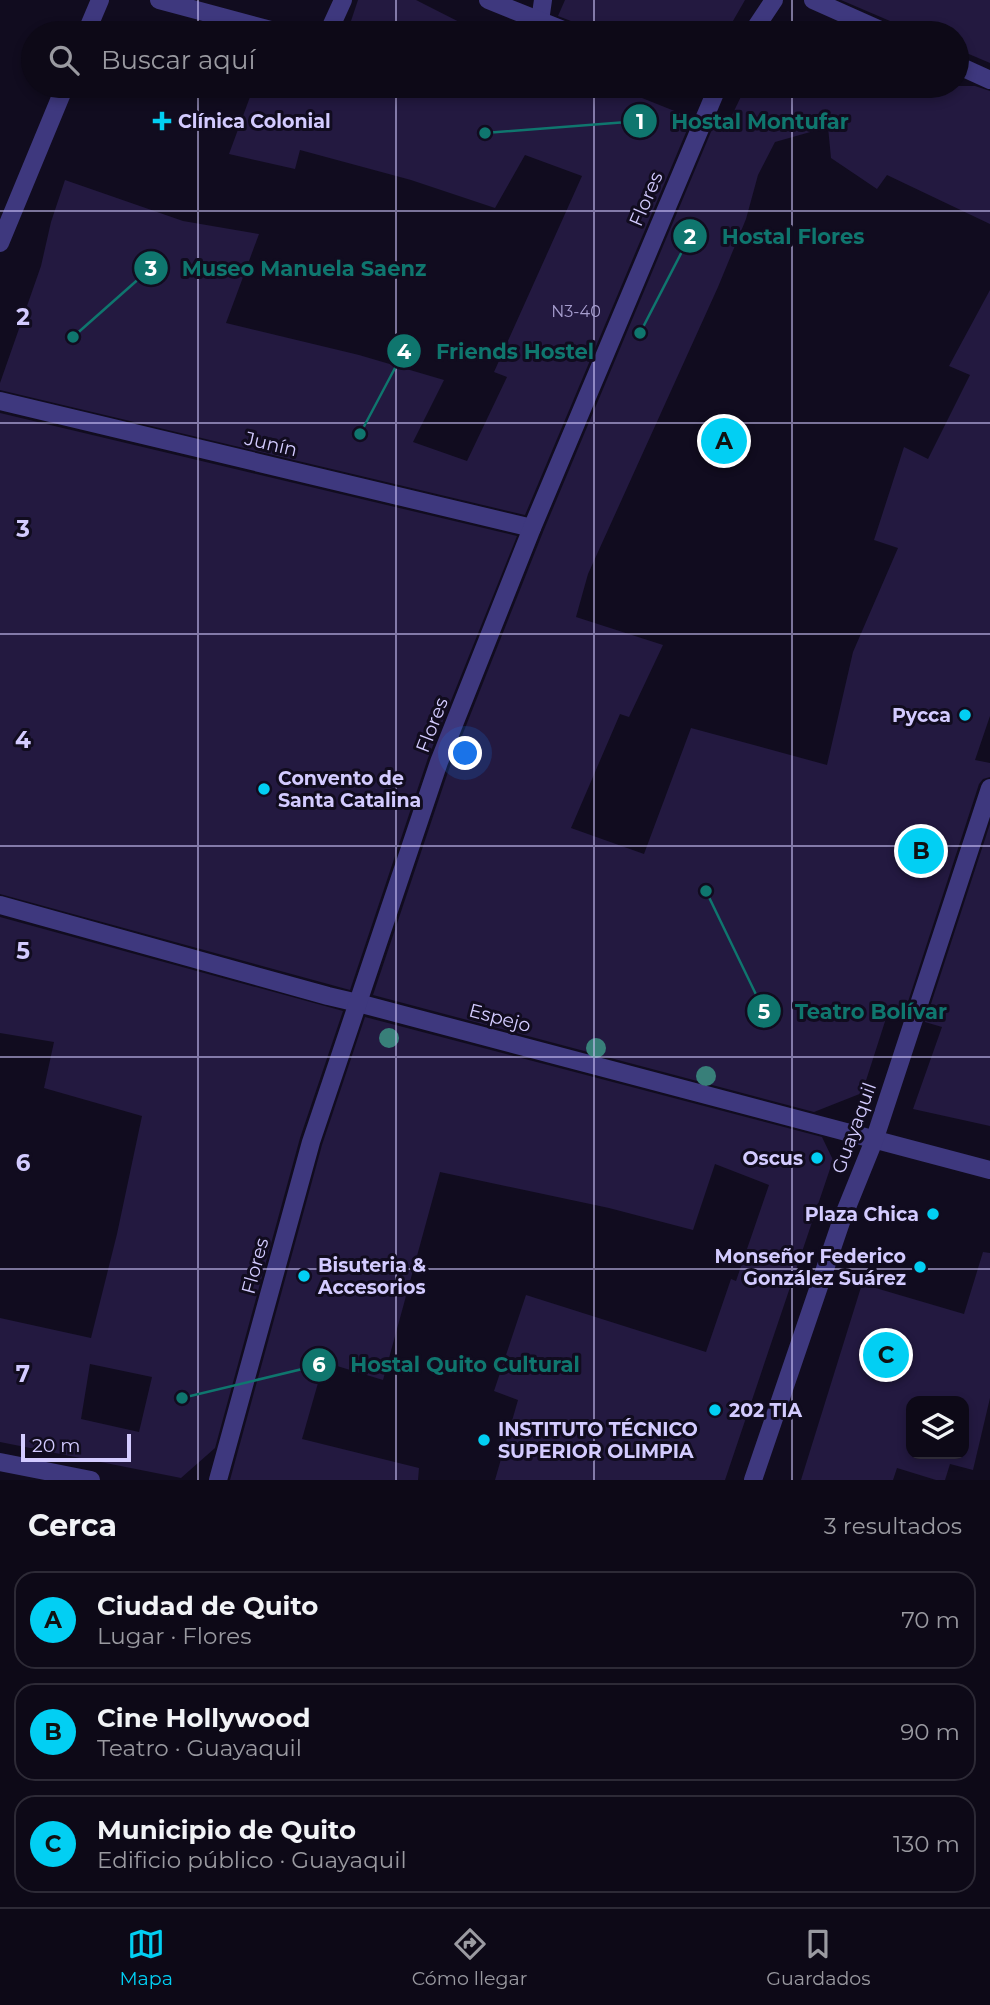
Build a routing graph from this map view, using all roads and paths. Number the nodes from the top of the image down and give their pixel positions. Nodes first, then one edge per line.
1 (100, 0) edge
2 (159, 0) edge
3 (343, 0) edge
4 (488, 0) edge
5 (544, 0) edge
6 (774, 0) edge
7 (813, 0) edge
8 (91, 21) edge
9 (237, 21) edge
10 (333, 21) edge
11 (540, 21) joint
12 (760, 21) edge
13 (860, 21) edge
14 (969, 70) edge
15 (990, 80) edge
16 (60, 98) edge
17 (707, 98) edge
18 (0, 243) edge
19 (0, 401) edge
20 (531, 528) junction
21 (990, 788) edge
22 (0, 905) edge
23 (358, 1003) junction
24 (875, 1138) junction
25 (990, 1170) edge
26 (0, 1462) edge
27 (91, 1480) edge
28 (218, 1480) edge
29 (753, 1480) edge

1 - 8 street
2 - 9 street
3 - 10 street
4 - 11 street
5 - 11 street
6 - 12 street
7 - 13 street
14 - 15 street
16 - 18 street
17 - 20 street, Flores
19 - 20 street, Junín
20 - 23 street, Flores
21 - 24 street, Guayaquil
22 - 23 street, Espejo
23 - 24 street, Espejo
23 - 28 street, Flores
24 - 25 street, Espejo
24 - 29 street, Guayaquil
26 - 27 street

